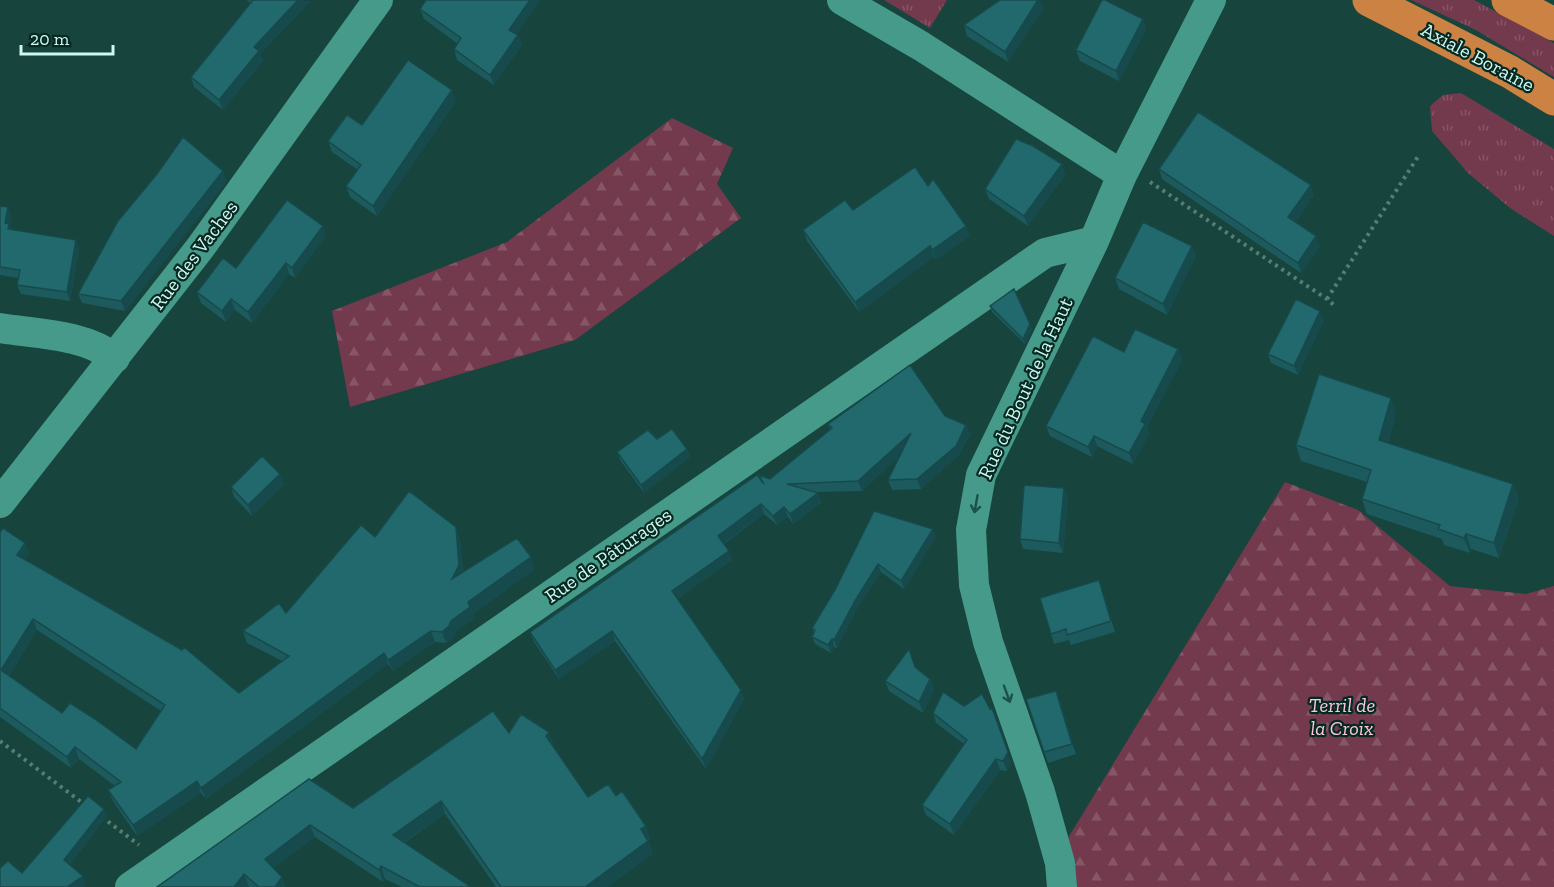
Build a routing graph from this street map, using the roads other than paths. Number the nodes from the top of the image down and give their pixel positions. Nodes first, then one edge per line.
1 (378, 0) edge
2 (842, 0) edge
3 (1211, 0) edge
4 (1369, 0) edge
5 (1508, 0) edge
6 (1554, 24) edge
7 (1554, 99) edge
8 (1124, 171) junction
9 (1094, 241) junction
10 (0, 328) edge
11 (115, 358) junction
12 (0, 503) edge
13 (130, 887) edge
14 (1062, 887) edge

1 - 11 street, Rue des Vaches
2 - 8 street
3 - 8 street, Rue du Bout de la Haut
4 - 7 highway, Axiale Boraine
5 - 6 highway
8 - 9 street, Rue du Bout de la Haut
9 - 13 street, Rue de Pâturages
9 -> 14 street, Rue du Bout de la Haut
10 - 11 street
11 - 12 street, Rue des Vaches

